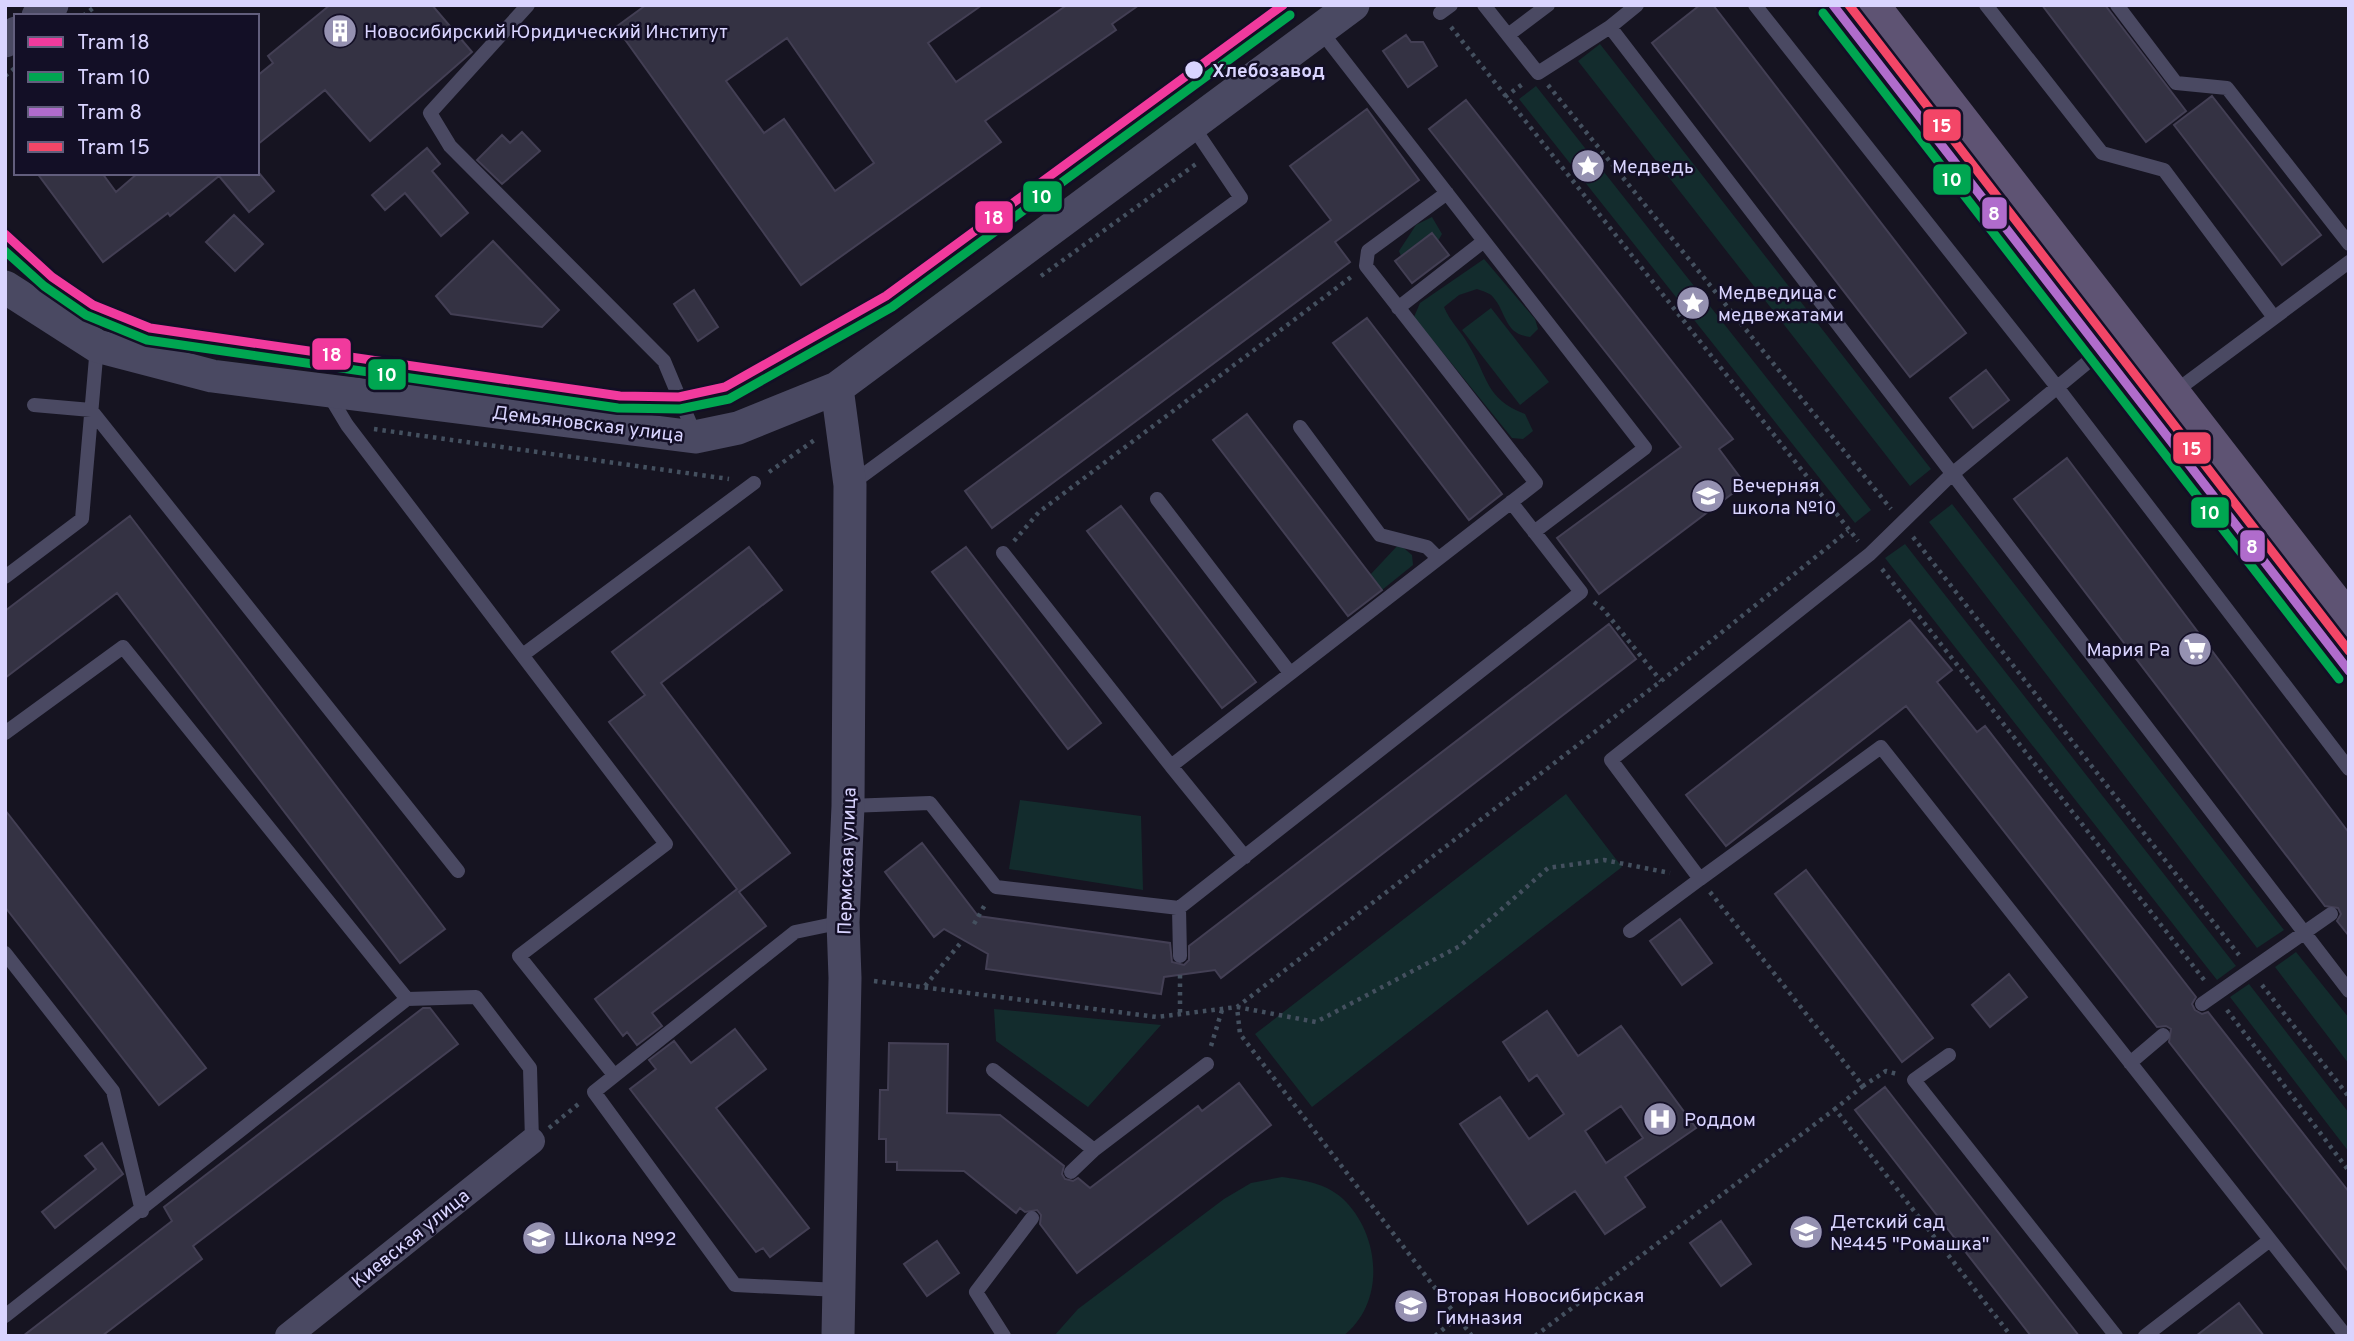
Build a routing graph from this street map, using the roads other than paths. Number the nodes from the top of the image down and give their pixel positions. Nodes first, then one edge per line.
1 (527, 5) edge
2 (1353, 5) edge
3 (1484, 5) edge
4 (1548, 5) edge
5 (1637, 5) edge
6 (1755, 5) edge
7 (1870, 5) edge
8 (2117, 5) edge
9 (1994, 8) edge
10 (1610, 27) junction
11 (1320, 30) junction
12 (1508, 35) junction
13 (1192, 125) junction
14 (1447, 193) junction
15 (1484, 241) junction
16 (2349, 244) edge
17 (2349, 262) edge
18 (5, 287) edge
19 (1398, 308) junction
20 (2273, 316) junction
21 (2124, 332) junction
22 (97, 346) junction
23 (2057, 387) junction
24 (837, 388) junction
25 (326, 390) junction
26 (2172, 394) junction
27 (34, 405) dead end
28 (92, 411) junction
29 (1300, 427) dead end
30 (695, 437) junction
31 (1951, 475) junction
32 (754, 483) dead end
33 (850, 485) junction
34 (1157, 499) dead end
35 (1511, 502) junction
36 (1534, 532) junction
37 (1003, 552) road end
38 (1438, 558) junction
39 (5, 578) edge
40 (2349, 623) edge
41 (524, 654) junction
42 (1290, 673) junction
43 (5, 733) edge
44 (1171, 766) junction
45 (2349, 769) edge
46 (848, 806) junction
47 (1245, 857) junction
48 (458, 871) dead end
49 (1700, 878) junction
50 (1179, 908) junction
51 (2331, 914) dead end
52 (843, 922) junction
53 (1629, 931) dead end
54 (2303, 933) junction
55 (5, 954) edge
56 (1180, 956) dead end
57 (2349, 991) edge
58 (407, 999) junction
59 (2202, 1004) dead end
60 (2163, 1035) dead end
61 (1949, 1055) dead end
62 (2130, 1063) junction
63 (1207, 1064) road end
64 (992, 1070) dead end
65 (614, 1075) junction
66 (532, 1141) joint
67 (1094, 1150) junction
68 (1071, 1172) dead end
69 (142, 1211) junction
70 (1032, 1218) dead end
71 (2270, 1240) junction
72 (840, 1290) junction
73 (5, 1316) edge
74 (288, 1336) edge
75 (838, 1336) edge
76 (1004, 1336) edge
77 (2116, 1336) edge
78 (2145, 1336) edge
79 (2346, 1336) edge

1 - 30 lane
2 - 11 street, Демьяновская улица
3 - 12 lane
4 - 12 lane
5 - 10 lane
6 - 23 lane
7 - 21 main road
8 - 16 lane
9 - 20 lane
10 - 12 lane
10 - 31 lane
11 - 13 street, Демьяновская улица
11 - 14 lane
13 - 24 street, Демьяновская улица
13 - 33 lane
14 - 15 lane
14 - 19 lane
15 - 19 lane
15 - 36 lane
17 - 20 lane
18 - 22 street, Демьяновская улица
19 - 35 lane
20 - 26 lane
21 - 23 lane
21 - 26 main road
22 - 25 street, Демьяновская улица
22 - 28 lane
23 - 31 lane
23 - 45 lane
24 - 30 street, Демьяновская улица
24 - 33 street, Пермская улица
25 - 30 street, Демьяновская улица
25 - 41 lane
26 - 40 main road
27 - 28 lane
28 - 39 lane
28 - 48 lane
29 - 38 lane
31 - 49 lane
31 - 54 lane
32 - 41 lane
33 - 46 street, Пермская улица
34 - 42 lane
35 - 36 lane
35 - 38 lane
36 - 47 lane
37 - 44 lane
38 - 42 lane
41 - 65 lane
42 - 44 lane
43 - 58 lane
44 - 47 lane
46 - 50 lane
46 - 52 street, Пермская улица
47 - 50 lane
49 - 53 lane
49 - 62 lane
50 - 56 lane
51 - 54 lane
52 - 65 lane
52 - 72 street, Пермская улица
54 - 57 lane
54 - 59 lane
55 - 69 lane
58 - 66 lane
58 - 69 lane
60 - 62 lane
61 - 77 lane
62 - 71 lane
63 - 67 lane
64 - 67 lane
65 - 72 lane
66 - 74 street, Киевская улица
67 - 68 lane
69 - 73 lane
70 - 76 lane
71 - 78 lane
71 - 79 lane
72 - 75 street, Пермская улица

